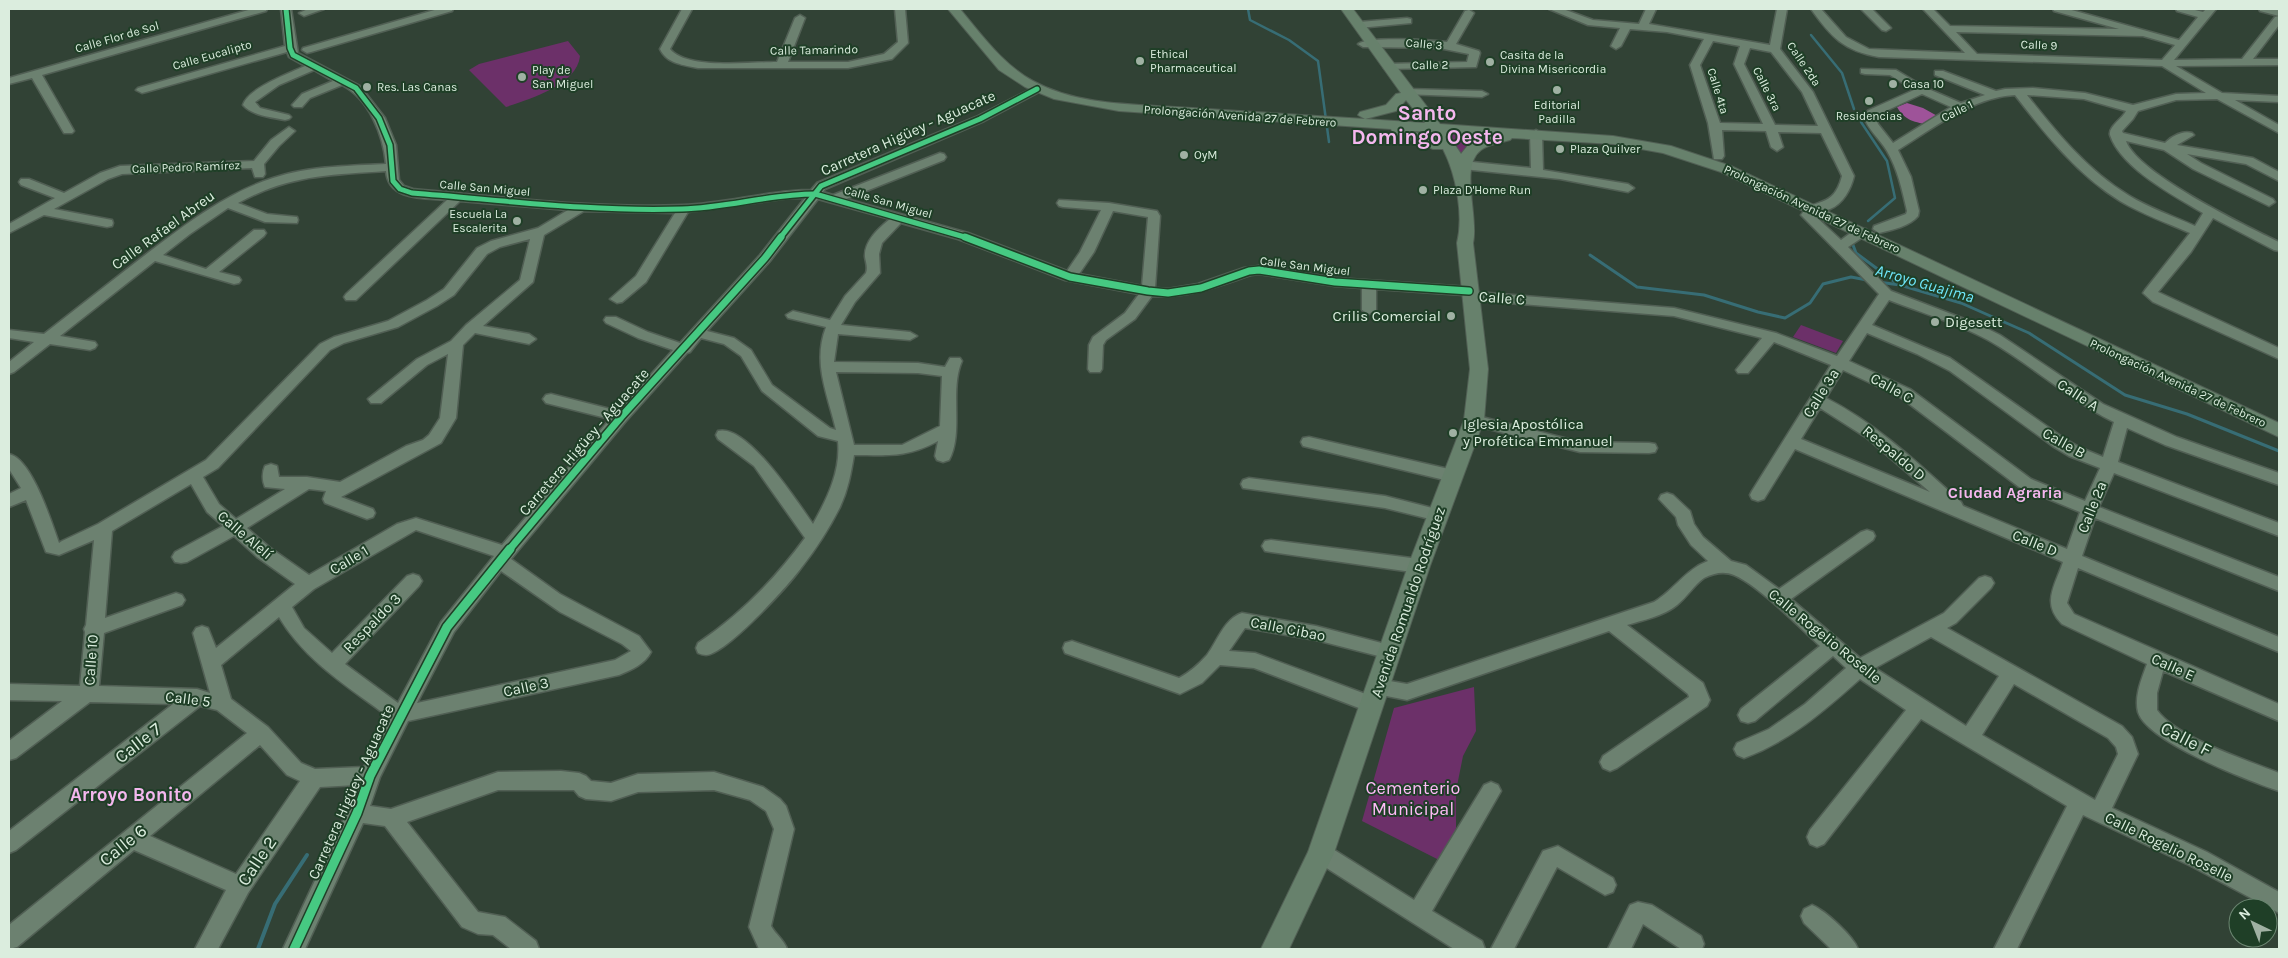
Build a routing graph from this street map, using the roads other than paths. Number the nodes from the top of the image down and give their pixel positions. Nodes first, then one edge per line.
1 (262, 9) edge
2 (286, 9) edge
3 (319, 9) edge
4 (448, 9) edge
5 (688, 9) edge
6 (900, 9) edge
7 (954, 9) edge
8 (969, 9) edge
9 (1336, 9) edge
10 (1347, 9) edge
11 (1554, 9) edge
12 (1651, 9) edge
13 (1782, 9) edge
14 (1816, 9) edge
15 (1866, 9) edge
16 (1928, 9) edge
17 (2058, 9) edge
18 (2181, 9) edge
19 (2264, 9) edge
20 (2208, 12) edge
21 (304, 13) dead end
22 (1468, 13) dead end
23 (2279, 13) edge
24 (800, 18) dead end
25 (2279, 19) edge
26 (1407, 21) dead end
27 (1359, 25) junction
28 (1626, 26) junction
29 (1644, 27) junction
30 (1886, 28) dead end
31 (1948, 29) junction
32 (2143, 33) junction
33 (1710, 37) junction
34 (1368, 43) junction
35 (2179, 43) junction
36 (1746, 44) junction
37 (1450, 46) junction
38 (1616, 46) dead end
39 (290, 48) junction
40 (1775, 49) junction
41 (307, 50) dead end
42 (1973, 56) junction
43 (2246, 61) junction
44 (2279, 62) edge
45 (685, 63) joint
46 (2164, 63) junction
47 (781, 65) junction
48 (1472, 65) joint
49 (314, 66) junction
50 (1388, 66) junction
51 (1865, 71) dead end
52 (35, 73) junction
53 (1939, 73) dead end
54 (9, 81) edge
55 (342, 81) junction
56 (1037, 88) junction
57 (142, 90) dead end
58 (1922, 90) junction
59 (2018, 91) junction
60 (1404, 94) junction
61 (1482, 94) dead end
62 (1995, 95) junction
63 (2219, 96) junction
64 (2279, 99) edge
65 (298, 104) dead end
66 (1960, 107) junction
67 (2132, 108) junction
68 (1365, 115) junction
69 (1312, 116) junction
70 (285, 117) dead end
71 (1331, 118) junction
72 (1424, 119) junction
73 (1468, 121) junction
74 (1379, 125) junction
75 (1714, 126) junction
76 (1771, 128) junction
77 (68, 130) dead end
78 (1827, 130) junction
79 (2279, 130) edge
80 (289, 131) dead end
81 (1531, 134) junction
82 (2188, 135) dead end
83 (2116, 136) junction
84 (1438, 146) junction
85 (1778, 147) dead end
86 (2168, 147) junction
87 (1892, 149) junction
88 (1718, 156) junction
89 (940, 157) dead end
90 (258, 164) junction
91 (391, 167) junction
92 (1462, 171) junction
93 (1537, 172) junction
94 (2279, 176) edge
95 (277, 181) junction
96 (25, 182) dead end
97 (1628, 188) dead end
98 (815, 194) junction
99 (458, 196) junction
100 (66, 198) junction
101 (836, 199) junction
102 (2269, 202) dead end
103 (1063, 203) dead end
104 (228, 204) junction
105 (581, 207) junction
106 (1109, 207) junction
107 (1820, 207) junction
108 (684, 209) junction
109 (43, 211) junction
110 (2210, 213) junction
111 (899, 218) junction
112 (292, 220) dead end
113 (107, 223) dead end
114 (10, 228) edge
115 (1879, 229) junction
116 (2197, 231) junction
117 (1861, 232) junction
118 (259, 233) dead end
119 (538, 233) junction
120 (1465, 243) junction
121 (1840, 246) junction
122 (2279, 247) edge
123 (154, 256) junction
124 (206, 273) junction
125 (1865, 273) joint
126 (1070, 277) junction
127 (234, 280) dead end
128 (1369, 284) junction
129 (1883, 291) junction
130 (1148, 292) junction
131 (1470, 294) junction
132 (351, 297) dead end
133 (617, 299) dead end
134 (1369, 310) dead end
135 (793, 316) dead end
136 (611, 320) dead end
137 (833, 327) junction
138 (1864, 327) junction
139 (471, 328) junction
140 (698, 333) junction
141 (9, 334) edge
142 (910, 336) dead end
143 (1770, 336) junction
144 (46, 339) junction
145 (529, 339) dead end
146 (456, 344) junction
147 (90, 345) dead end
148 (685, 349) junction
149 (2279, 354) edge
150 (1840, 362) junction
151 (826, 367) junction
152 (1095, 369) dead end
153 (9, 370) edge
154 (1743, 370) dead end
155 (376, 399) dead end
156 (550, 399) dead end
157 (1817, 400) junction
158 (621, 417) junction
159 (2279, 418) edge
160 (1474, 420) junction
161 (2122, 420) junction
162 (948, 429) junction
163 (2279, 431) edge
164 (724, 435) dead end
165 (1791, 441) junction
166 (1309, 442) dead end
167 (846, 444) junction
168 (1649, 448) dead end
169 (943, 456) dead end
170 (11, 464) edge
171 (2109, 466) junction
172 (271, 470) dead end
173 (194, 476) junction
174 (1453, 476) junction
175 (2279, 479) edge
176 (307, 484) junction
177 (1249, 484) dead end
178 (342, 488) junction
179 (29, 491) junction
180 (1758, 495) dead end
181 (1667, 499) dead end
182 (9, 502) edge
183 (2089, 510) junction
184 (367, 513) dead end
185 (1965, 514) junction
186 (1438, 515) junction
187 (104, 528) junction
188 (234, 528) junction
189 (2279, 530) edge
190 (1867, 536) dead end
191 (814, 538) junction
192 (1270, 546) dead end
193 (503, 556) junction
194 (181, 557) dead end
195 (2072, 559) junction
196 (1419, 566) junction
197 (1725, 566) junction
198 (413, 582) dead end
199 (1986, 583) dead end
200 (308, 584) junction
201 (2279, 584) edge
202 (1779, 598) junction
203 (176, 600) dead end
204 (281, 605) junction
205 (2068, 618) joint
206 (1610, 623) junction
207 (1931, 628) junction
208 (93, 629) junction
209 (202, 633) dead end
210 (1834, 645) junction
211 (2279, 645) edge
212 (705, 648) dead end
213 (1072, 648) dead end
214 (1390, 652) junction
215 (1216, 657) junction
216 (2157, 660) junction
217 (211, 662) junction
218 (332, 665) junction
219 (1860, 668) junction
220 (2011, 674) junction
221 (9, 692) edge
222 (89, 692) junction
223 (1375, 696) junction
224 (197, 697) junction
225 (223, 704) junction
226 (1919, 708) junction
227 (2279, 713) edge
228 (400, 715) junction
229 (1748, 715) dead end
230 (261, 734) junction
231 (1969, 738) junction
232 (1744, 749) dead end
233 (9, 752) edge
234 (1610, 762) dead end
235 (370, 776) junction
236 (314, 778) junction
237 (2279, 782) edge
238 (1491, 791) dead end
239 (2079, 803) junction
240 (357, 813) junction
241 (2099, 813) junction
242 (392, 818) junction
243 (1817, 837) dead end
244 (132, 838) junction
245 (9, 843) edge
246 (1320, 853) junction
247 (1604, 885) dead end
248 (240, 886) junction
249 (2279, 903) edge
250 (1418, 914) junction
251 (1812, 916) dead end
252 (9, 939) edge
253 (1693, 944) dead end
254 (206, 949) edge
255 (294, 949) edge
256 (528, 949) edge
257 (776, 949) edge
258 (1275, 949) edge
259 (1474, 949) edge
260 (1502, 949) edge
261 (1619, 949) edge
262 (1847, 949) edge
263 (2004, 949) edge

1 - 52 street, Calle Flor de Sol
2 - 39 street
3 - 21 street
4 - 41 street
5 - 45 street
6 - 47 street, Calle Tamarindo
7 - 56 main road, Prolongación Avenida 27 de Febrero
8 - 69 main road, Prolongación Avenida 27 de Febrero
9 - 34 main road
10 - 27 main road
11 - 28 street
12 - 29 street
13 - 40 street, Calle 2da
14 - 42 street, Calle 9
15 - 30 street
16 - 31 street
17 - 32 street
18 - 20 street
19 - 23 street
20 - 35 street
22 - 37 street
24 - 47 street
25 - 43 street
26 - 27 street
27 - 34 main road
28 - 29 street
28 - 38 street
29 - 33 street
31 - 32 street
31 - 42 street
32 - 35 street
33 - 36 street
33 - 75 street, Calle 4ta
34 - 37 street, Calle 3
34 - 50 main road
34 - 60 main road
35 - 46 street
36 - 40 street
36 - 76 street, Calle 3ra
37 - 48 street, Calle 3
39 - 49 street, Calle San Miguel
39 - 57 street, Calle Eucalipto
40 - 78 street, Calle 2da
42 - 46 street, Calle 9
43 - 44 street, Calle 9
43 - 46 street, Calle 9
45 - 47 street, Calle Tamarindo
46 - 63 street
48 - 50 street, Calle 2
49 - 55 street, Calle San Miguel
49 - 70 street
50 - 60 main road
51 - 58 street
52 - 54 street, Calle Flor de Sol
52 - 77 street
53 - 62 street
55 - 65 street
55 - 91 street, Calle San Miguel
56 - 69 main road, Prolongación Avenida 27 de Febrero
56 - 98 street, Carretera Higüey - Aguacate
58 - 66 street
58 - 87 street
59 - 62 street, Calle 1
59 - 67 street, Calle 1
59 - 116 street
60 - 61 street
60 - 68 main road
60 - 72 main road
62 - 66 street, Calle 1
63 - 64 street
63 - 67 street
63 - 79 street
66 - 87 street, Calle 1
67 - 83 street
68 - 71 main road, Prolongación Avenida 27 de Febrero
68 - 72 main road, Prolongación Avenida 27 de Febrero
69 - 71 main road, Prolongación Avenida 27 de Febrero
71 - 74 main road, Prolongación Avenida 27 de Febrero
72 - 73 main road, Prolongación Avenida 27 de Febrero
72 - 73 main road
72 - 74 main road, Prolongación Avenida 27 de Febrero
72 - 81 main road, Prolongación Avenida 27 de Febrero
72 - 84 main road, Avenida Romualdo Rodríguez
72 - 92 main road, Avenida Romualdo Rodríguez
73 - 88 main road, Prolongación Avenida 27 de Febrero
74 - 84 main road
75 - 76 street
75 - 88 street, Calle 4ta
76 - 78 street
76 - 85 street, Calle 3ra
78 - 107 street
80 - 90 street
81 - 92 main road
81 - 93 street
81 - 107 main road, Prolongación Avenida 27 de Febrero
82 - 86 street
83 - 86 street
83 - 110 street
84 - 120 main road, Avenida Romualdo Rodríguez
86 - 94 street
86 - 102 street
87 - 115 street
88 - 107 main road, Prolongación Avenida 27 de Febrero
89 - 101 street
90 - 95 street
90 - 100 street, Calle Pedro Ramírez
91 - 95 street, Calle Rafael Abreu
91 - 99 street, Calle San Miguel
92 - 93 street
92 - 120 main road, Avenida Romualdo Rodríguez
93 - 97 street
95 - 104 street, Calle Rafael Abreu
96 - 100 street
98 - 101 street, Calle San Miguel
98 - 108 street, Calle San Miguel
98 - 140 street, Carretera Higüey - Aguacate
99 - 105 street, Calle San Miguel
99 - 132 street
100 - 109 street, Calle Pedro Ramírez
101 - 111 street, Calle San Miguel
103 - 106 street
104 - 112 street
104 - 123 street, Calle Rafael Abreu
105 - 108 street, Calle San Miguel
105 - 119 street
106 - 126 street
106 - 130 street
107 - 115 main road, Prolongación Avenida 27 de Febrero
107 - 117 main road, Prolongación Avenida 27 de Febrero
107 - 121 street
108 - 133 street
109 - 113 street
109 - 114 street, Calle Pedro Ramírez
110 - 116 street
110 - 122 street
111 - 126 street, Calle San Miguel
111 - 137 street
115 - 159 main road, Prolongación Avenida 27 de Febrero
116 - 149 street
117 - 121 street
117 - 163 main road, Prolongación Avenida 27 de Febrero
118 - 124 street
119 - 139 street
119 - 173 street
120 - 131 main road, Avenida Romualdo Rodríguez
121 - 125 street
123 - 124 street
123 - 144 street, Calle Rafael Abreu
124 - 127 street
125 - 129 street
126 - 130 street, Calle San Miguel
128 - 130 street, Calle San Miguel
128 - 131 street, Calle San Miguel
128 - 134 street
129 - 138 street, Calle 3a
129 - 161 street, Calle A
130 - 152 street
131 - 143 street, Calle C
131 - 160 main road, Avenida Romualdo Rodríguez
135 - 137 street
136 - 148 street
137 - 142 street
137 - 151 street
138 - 150 street, Calle 3a
138 - 171 street, Calle B
139 - 145 street
139 - 146 street
140 - 148 street, Carretera Higüey - Aguacate
140 - 167 street
141 - 144 street
143 - 150 street, Calle C
143 - 154 street
144 - 147 street
144 - 153 street, Calle Rafael Abreu
146 - 155 street
146 - 178 street
148 - 158 street, Carretera Higüey - Aguacate
150 - 157 street, Calle 3a
150 - 183 street, Calle C
151 - 162 street
151 - 167 street
156 - 158 street
157 - 165 street, Calle 3a
157 - 185 street, Respaldo D
158 - 193 street, Carretera Higüey - Aguacate
160 - 168 street
160 - 174 main road, Avenida Romualdo Rodríguez
161 - 171 street, Calle 2a
161 - 175 street, Calle A
162 - 167 street
162 - 169 street
164 - 191 street
165 - 180 street, Calle 3a
165 - 185 street, Calle D
166 - 174 street
167 - 191 street
170 - 179 street
171 - 183 street, Calle 2a
171 - 189 street, Calle B
172 - 176 street
173 - 187 street
173 - 188 street, Calle Alelí
174 - 186 main road, Avenida Romualdo Rodríguez
176 - 178 street
176 - 188 street
177 - 186 street
178 - 184 street
179 - 182 street
179 - 187 street
181 - 197 street
183 - 195 street, Calle 2a
183 - 201 street, Calle C
185 - 195 street, Calle D
186 - 196 main road, Avenida Romualdo Rodríguez
187 - 208 street, Calle 10
188 - 194 street
188 - 200 street, Calle Alelí
190 - 202 street
191 - 212 street
192 - 196 street
193 - 200 street, Calle 1
193 - 228 street, Carretera Higüey - Aguacate
193 - 228 street, Calle 3
195 - 205 street, Calle 2a
195 - 211 street, Calle D
196 - 214 main road, Avenida Romualdo Rodríguez
197 - 202 street, Calle Rogelio Roselle
197 - 206 street
198 - 218 street, Respaldo 3
199 - 207 street
200 - 204 street, Calle 1
202 - 210 street, Calle Rogelio Roselle
203 - 208 street
204 - 217 street, Calle 1
204 - 218 street
205 - 216 street, Calle E
206 - 223 street
206 - 234 street
207 - 219 street
207 - 220 street
208 - 222 street, Calle 10
209 - 217 street
210 - 219 street, Calle Rogelio Roselle
210 - 229 street
213 - 215 street, Calle Cibao
214 - 215 street, Calle Cibao
214 - 223 main road, Avenida Romualdo Rodríguez
215 - 223 street
216 - 227 street, Calle E
216 - 237 street, Calle F
217 - 225 street
218 - 228 street
219 - 226 street, Calle Rogelio Roselle
219 - 232 street
220 - 231 street
220 - 241 street
221 - 222 street, Calle 5
222 - 224 street, Calle 5
222 - 233 street, Calle 10
223 - 246 main road, Avenida Romualdo Rodríguez
224 - 225 street, Calle 5
224 - 245 street, Calle 7
225 - 230 street, Calle 5
226 - 231 street, Calle Rogelio Roselle
226 - 243 street
228 - 235 street, Carretera Higüey - Aguacate
230 - 236 street, Calle 5
230 - 244 street, Calle 6
231 - 239 street, Calle Rogelio Roselle
235 - 236 street, Calle 5
235 - 240 street, Carretera Higüey - Aguacate
236 - 248 street, Calle 2
238 - 250 street
239 - 241 street, Calle Rogelio Roselle
239 - 263 street
240 - 242 street
240 - 255 street, Carretera Higüey - Aguacate
241 - 249 street, Calle Rogelio Roselle
242 - 256 street
242 - 257 street
244 - 248 street
244 - 252 street, Calle 6
246 - 250 street
246 - 258 main road, Avenida Romualdo Rodríguez
247 - 260 street
248 - 254 street, Calle 2
250 - 259 street
251 - 262 street
253 - 261 street

